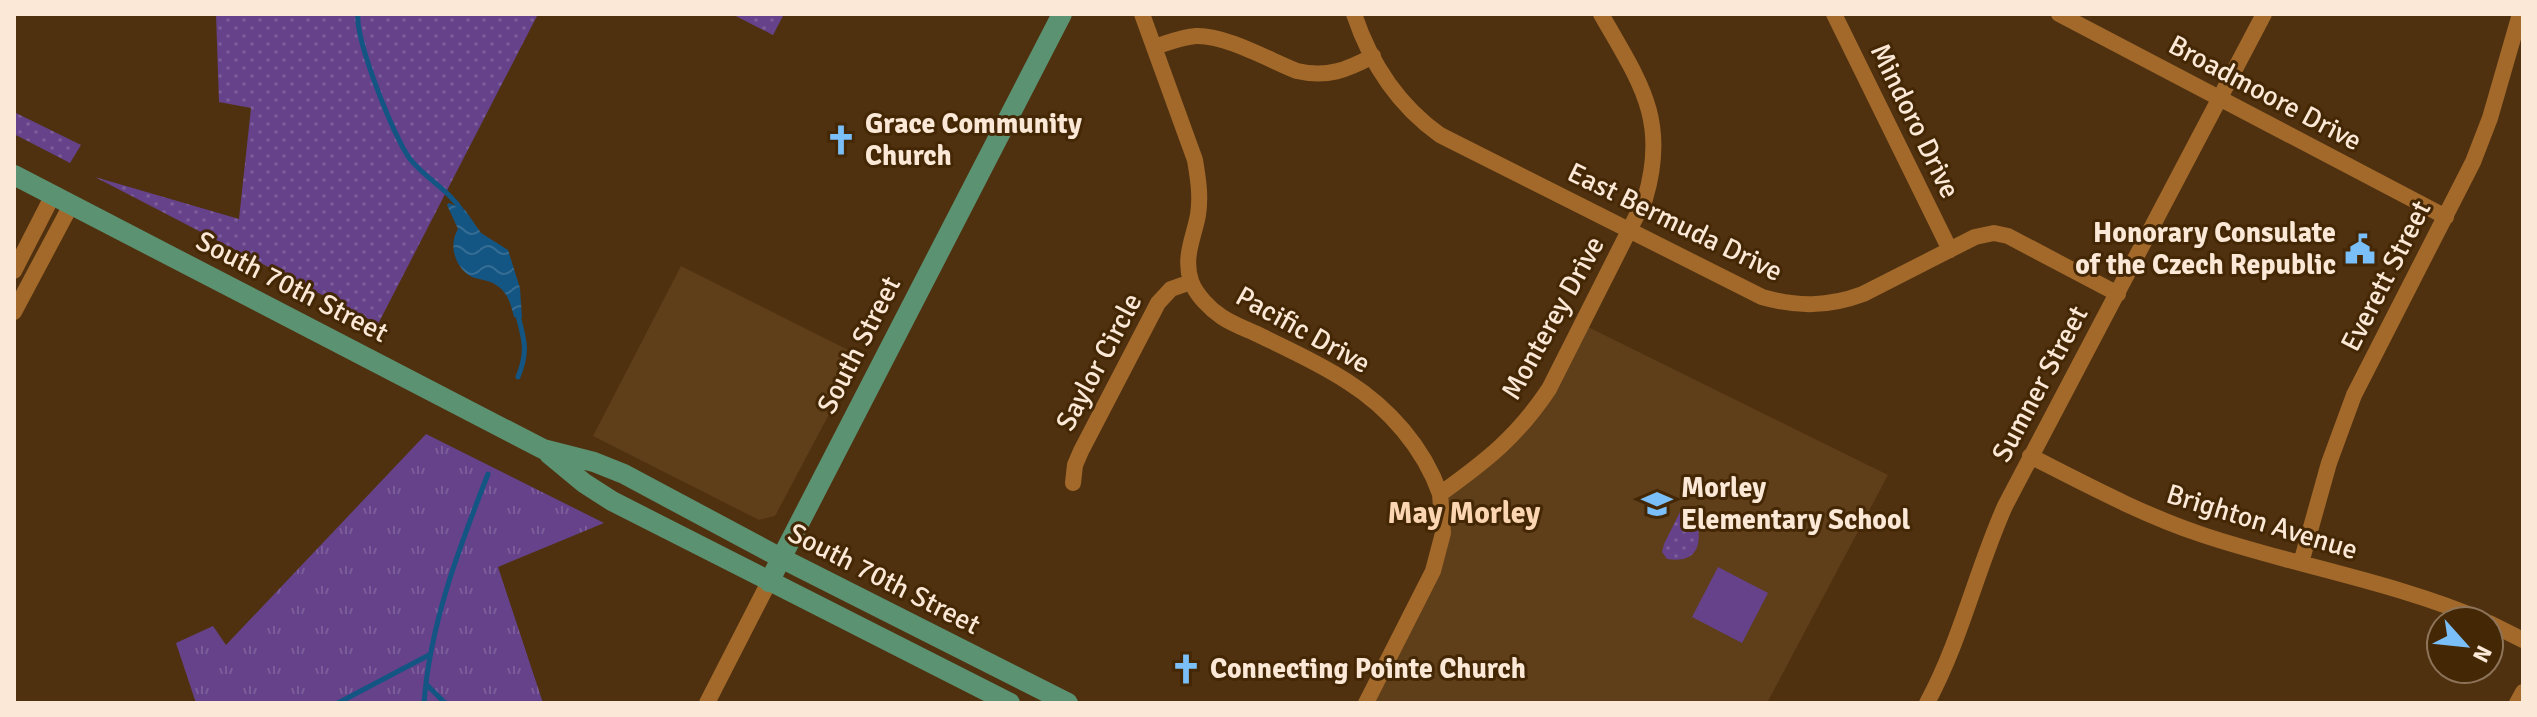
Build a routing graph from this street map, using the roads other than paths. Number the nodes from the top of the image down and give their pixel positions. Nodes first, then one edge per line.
1 (1062, 14) edge
2 (1142, 14) edge
3 (1354, 14) edge
4 (1601, 14) edge
5 (1834, 14) edge
6 (2059, 14) edge
7 (2264, 14) edge
8 (2520, 14) edge
9 (1154, 47) junction
10 (1373, 56) junction
11 (2220, 99) junction
12 (14, 175) edge
13 (62, 200) junction
14 (2446, 217) junction
15 (1629, 231) junction
16 (1950, 250) junction
17 (14, 271) edge
18 (1191, 282) junction
19 (2118, 294) junction
20 (14, 312) edge
21 (543, 449) junction
22 (2030, 456) junction
23 (1073, 483) dead end
24 (1440, 494) junction
25 (781, 558) junction
26 (2301, 563) junction
27 (769, 582) junction
28 (2444, 605) edge
29 (2505, 631) edge
30 (2523, 640) edge
31 (2523, 692) edge
32 (707, 703) edge
33 (1010, 703) edge
34 (1068, 703) edge
35 (1366, 703) edge
36 (1927, 703) edge
37 (2517, 703) edge

1 - 25 main road, South Street
2 - 9 street
3 - 10 street, East Bermuda Drive
4 - 15 street, Monterey Drive
5 - 16 street, Mindoro Drive
6 - 11 street, Broadmoore Drive
7 - 11 street, Sumner Street
8 - 14 street, Everett Street
9 - 10 street
9 - 18 street
10 - 15 street, East Bermuda Drive
11 - 14 street, Broadmoore Drive
11 - 19 street, Sumner Street
12 - 13 main road, South 70th Street
13 - 17 street
13 - 20 street
13 - 21 main road, South 70th Street
14 - 26 street, Everett Street
15 - 16 street, East Bermuda Drive
15 - 24 street, Monterey Drive
16 - 19 street, East Bermuda Drive
18 - 23 street, Saylor Circle
18 - 24 street, Pacific Drive
19 - 22 street, Sumner Street
21 - 25 main road, South 70th Street
21 - 27 main road, South 70th Street
22 - 26 street, Brighton Avenue
22 - 36 street, Sumner Street
24 - 35 street
25 - 27 main road, South Street
25 - 34 main road, South 70th Street
26 - 28 street, Brighton Avenue
27 - 32 street, South Street
27 - 33 main road, South 70th Street
29 - 30 street, Brighton Avenue
31 - 37 street

